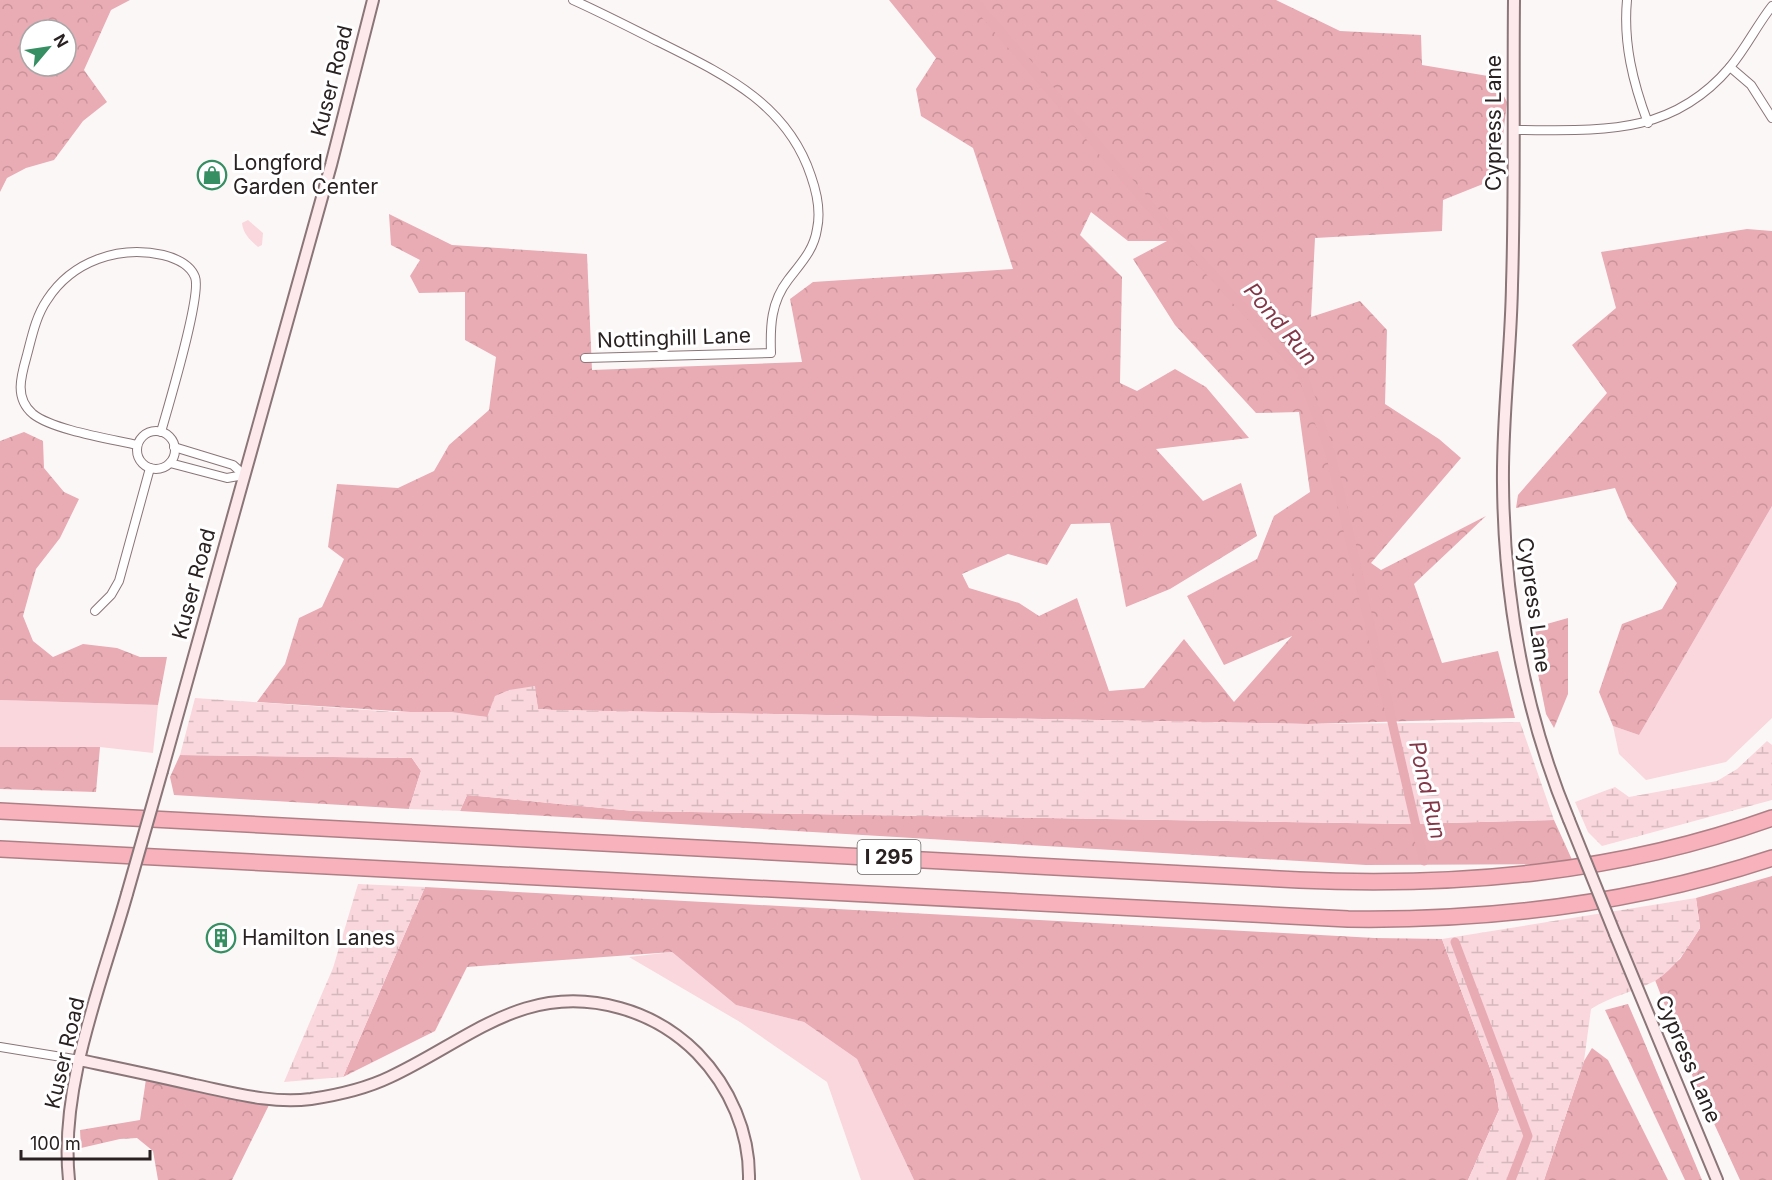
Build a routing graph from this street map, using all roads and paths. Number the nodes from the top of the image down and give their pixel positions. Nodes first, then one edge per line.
1 (373, 0) edge
2 (573, 0) edge
3 (1514, 0) edge
4 (1627, 0) edge
5 (1772, 6) edge
6 (1730, 67) junction
7 (1772, 118) edge
8 (1648, 123) junction
9 (1513, 130) junction
10 (585, 358) dead end
11 (161, 432) junction
12 (137, 445) junction
13 (174, 447) junction
14 (170, 463) junction
15 (150, 468) junction
16 (244, 475) junction
17 (95, 611) dead end
18 (0, 811) edge
19 (1772, 819) edge
20 (0, 849) edge
21 (1772, 858) edge
22 (0, 1047) edge
23 (80, 1060) junction
24 (69, 1180) edge
25 (749, 1180) edge
26 (1717, 1180) edge

1 - 16 street, Kuser Road
2 - 10 street, Nottinghill Lane
3 - 9 street, Cypress Lane
4 - 8 street
5 - 6 street
6 - 7 street
6 - 8 street
8 - 9 street
9 - 26 street, Cypress Lane, bridge
11 - 12 street
11 - 12 street
11 - 13 street
12 - 15 street
13 - 14 street
13 - 16 street
14 - 15 street
14 - 16 street
15 - 17 street
16 - 23 street, Kuser Road, bridge
18 - 19 highway, I 295
20 - 21 highway, I 295
22 - 23 street
23 - 24 street, Kuser Road
23 - 25 street

